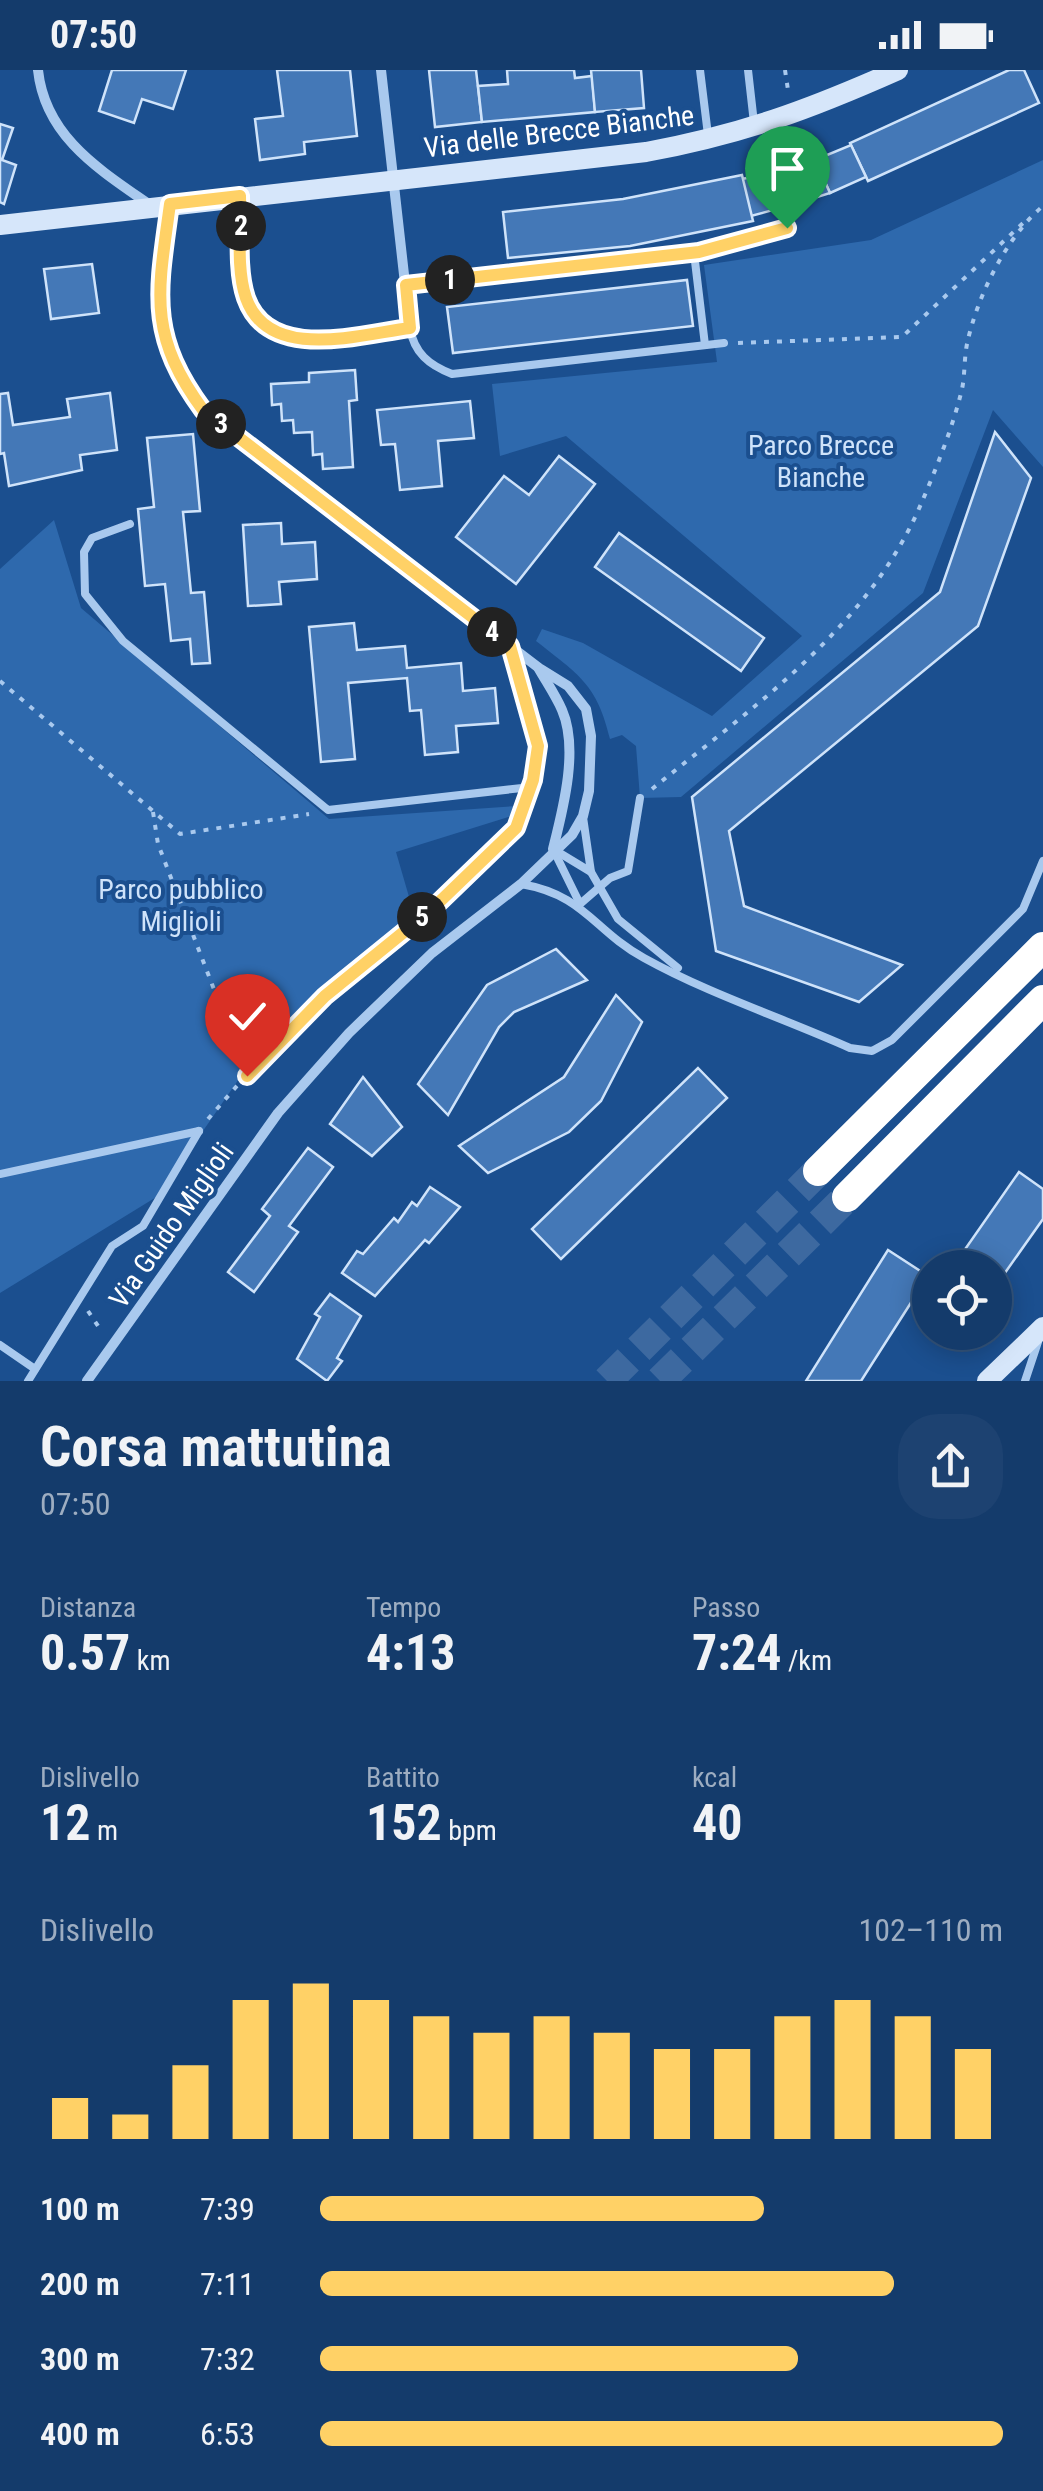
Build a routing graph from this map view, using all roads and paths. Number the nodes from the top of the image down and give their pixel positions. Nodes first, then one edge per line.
1 (38, 70) edge
2 (381, 70) edge
3 (700, 70) edge
4 (748, 70) edge
5 (898, 70) edge
6 (755, 128) junction
7 (708, 141) junction
8 (394, 179) junction
9 (240, 196) junction
10 (160, 204) junction
11 (1043, 206) edge
12 (1030, 216) junction
13 (0, 225) edge
14 (787, 228) dead end
15 (694, 253) junction
16 (406, 285) junction
17 (410, 328) junction
18 (724, 343) joint
19 (705, 346) junction
20 (130, 524) dead end
21 (510, 646) junction
22 (539, 668) junction
23 (0, 681) edge
24 (533, 780) junction
25 (640, 798) joint
26 (328, 810) junction
27 (154, 812) junction
28 (583, 816) junction
29 (553, 849) junction
30 (1043, 861) edge
31 (591, 872) junction
32 (521, 884) junction
33 (598, 887) junction
34 (580, 904) junction
35 (1043, 947) edge
36 (694, 979) junction
37 (1043, 1000) edge
38 (247, 1076) junction
39 (199, 1131) junction
40 (818, 1171) tunnel mouth
41 (0, 1174) edge
42 (847, 1197) tunnel mouth
43 (79, 1294) junction
44 (1043, 1327) edge
45 (114, 1344) junction
46 (0, 1345) edge
47 (35, 1369) junction
48 (28, 1381) edge
49 (87, 1381) edge
50 (987, 1381) edge
51 (1026, 1381) edge

1 - 10 street
2 - 8 street, Via delle Brecce Bianche
3 - 7 lane
4 - 6 lane
5 - 6 street, Via delle Brecce Bianche
6 - 7 street, Via delle Brecce Bianche
7 - 8 street, Via delle Brecce Bianche
8 - 9 street, Via delle Brecce Bianche
8 - 16 street
9 - 10 street, Via delle Brecce Bianche
9 - 17 street
10 - 13 street, Via delle Brecce Bianche
10 - 21 street
11 - 12 path
12 - 18 path
12 - 25 path
14 - 15 lane
15 - 16 lane
15 - 19 lane
16 - 17 street
17 - 19 lane
18 - 19 lane
20 - 26 lane
21 - 22 street
21 - 24 lane
22 - 28 street
22 - 29 street
23 - 27 path
24 - 26 lane
24 - 38 path
25 - 33 lane
26 - 27 path
27 - 38 path
28 - 29 street, Via Guido Miglioli
28 - 31 lane
29 - 31 lane
29 - 32 street, Via Guido Miglioli
29 - 34 lane
30 - 36 lane
31 - 33 lane
32 - 34 lane
32 - 45 street, Via Guido Miglioli
33 - 34 lane
33 - 36 lane
34 - 36 lane
35 - 40 highway
37 - 42 highway
38 - 39 path
39 - 41 lane
39 - 43 lane
43 - 45 path
43 - 47 lane
44 - 50 street
44 - 51 lane
45 - 49 street, Via Guido Miglioli
46 - 47 lane
47 - 48 lane

